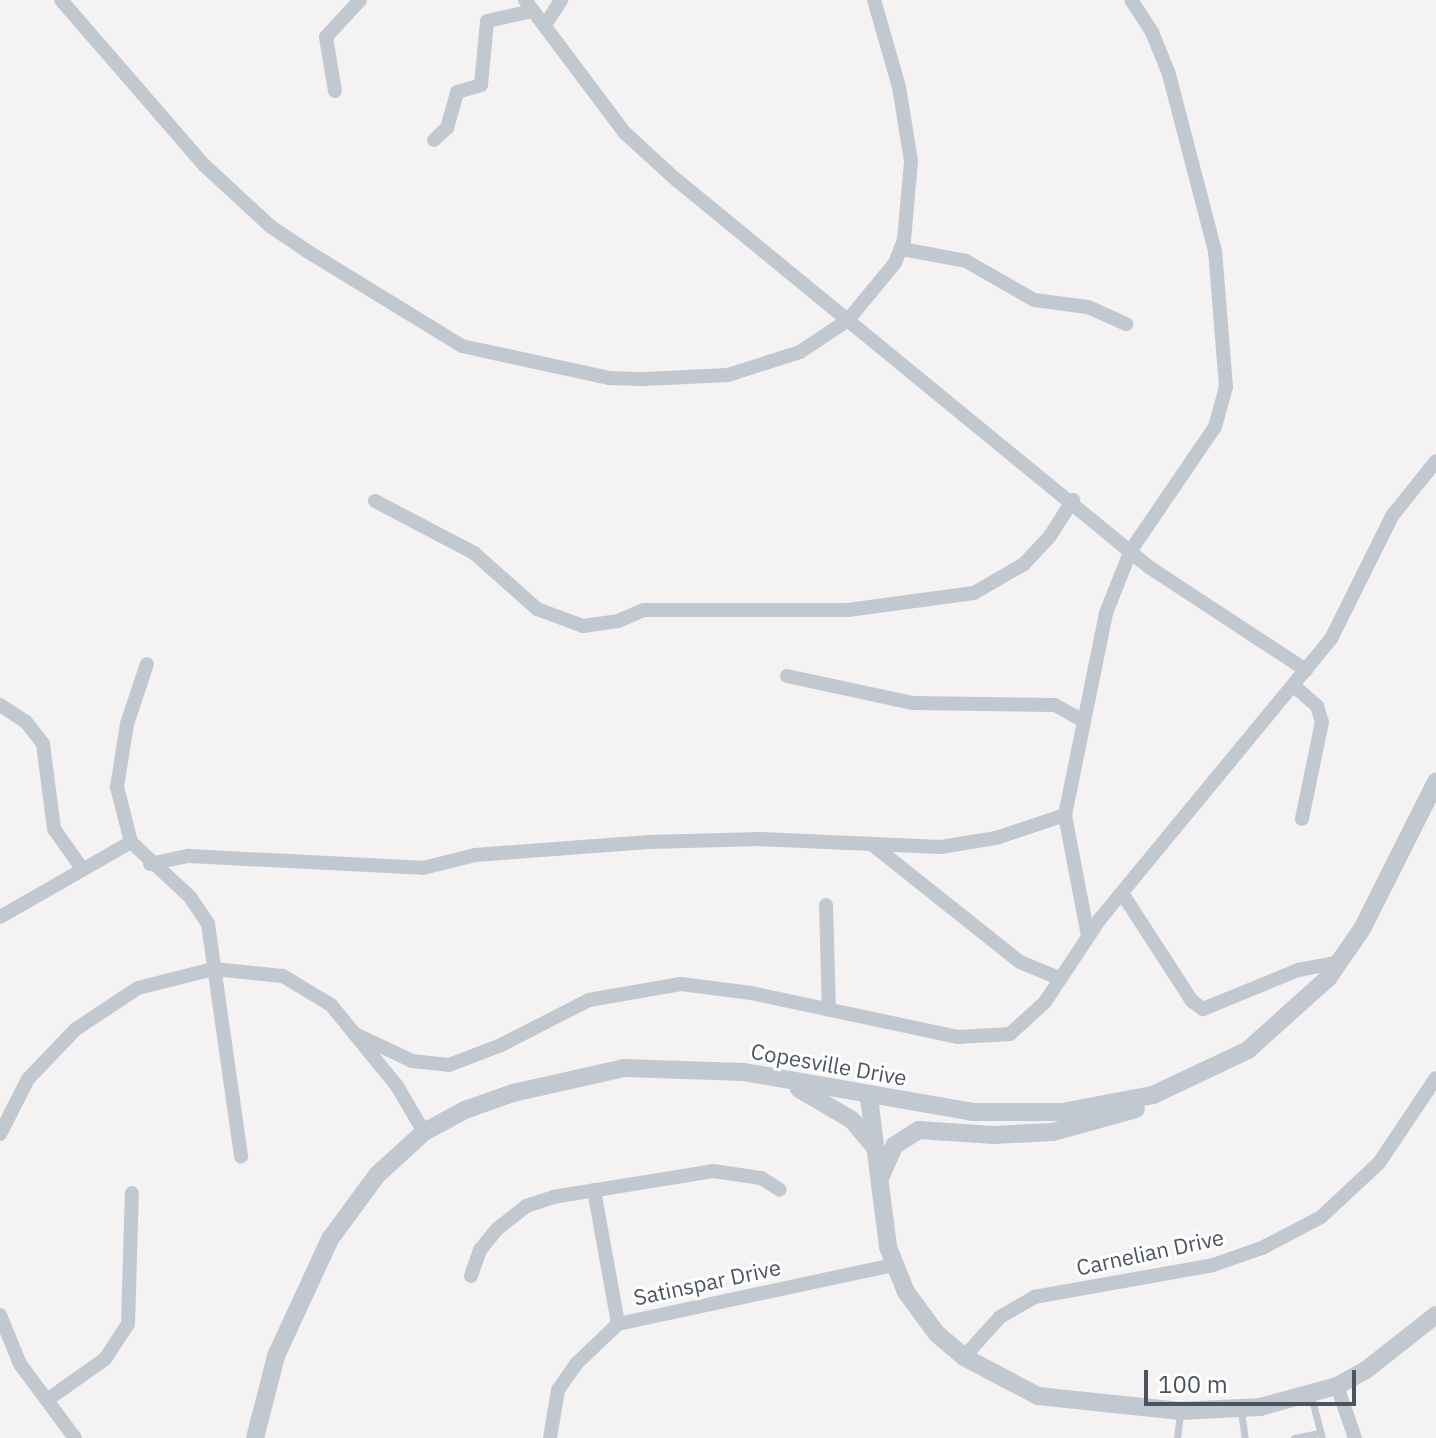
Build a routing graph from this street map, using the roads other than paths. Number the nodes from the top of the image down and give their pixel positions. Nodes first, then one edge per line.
1 (61, 0) edge
2 (360, 0) edge
3 (561, 0) edge
4 (874, 0) edge
5 (1131, 0) edge
6 (529, 5) edge
7 (545, 25) junction
8 (335, 91) dead end
9 (434, 140) dead end
10 (902, 249) junction
11 (848, 320) junction
12 (1126, 324) dead end
13 (1436, 461) edge
14 (1073, 500) junction
15 (375, 501) dead end
16 (1131, 550) junction
17 (147, 664) dead end
18 (1306, 670) junction
19 (787, 676) dead end
20 (1294, 686) junction
21 (0, 705) edge
22 (1082, 720) junction
23 (1436, 782) edge
24 (1436, 797) edge
25 (1065, 815) junction
26 (1302, 819) dead end
27 (1416, 825) junction
28 (131, 842) junction
29 (874, 846) junction
30 (150, 864) junction
31 (81, 867) junction
32 (1122, 893) junction
33 (826, 905) dead end
34 (0, 917) edge
35 (1088, 936) junction
36 (1341, 962) junction
37 (213, 969) junction
38 (1061, 979) junction
39 (829, 1010) junction
40 (355, 1034) junction
41 (1436, 1078) edge
42 (779, 1079) junction
43 (1153, 1095) junction
44 (869, 1098) junction
45 (424, 1132) junction
46 (0, 1134) edge
47 (875, 1147) junction
48 (241, 1157) dead end
49 (878, 1182) junction
50 (594, 1190) junction
51 (780, 1190) dead end
52 (132, 1193) dead end
53 (893, 1265) junction
54 (471, 1276) dead end
55 (0, 1315) edge
56 (1436, 1315) edge
57 (618, 1324) junction
58 (964, 1357) junction
59 (1337, 1386) junction
60 (1310, 1394) junction
61 (47, 1400) junction
62 (1241, 1409) junction
63 (1180, 1411) junction
64 (1321, 1436) edge
65 (75, 1438) edge
66 (255, 1438) edge
67 (550, 1438) edge
68 (1177, 1438) edge
69 (1245, 1438) edge
70 (1294, 1438) edge
71 (1355, 1438) edge

1 - 11 street
2 - 8 street
3 - 7 street
4 - 10 street
5 - 16 street
6 - 7 street
6 - 9 street
7 - 11 street
10 - 11 street
10 - 12 street
11 - 14 street
13 - 18 street
14 - 15 street
14 - 16 street
16 - 18 street
16 - 22 street
17 - 28 street
18 - 20 street
19 - 22 street
20 - 26 street
20 - 32 street
21 - 31 street
22 - 25 street
23 - 27 street, Copesville Drive
24 - 27 street
25 - 29 street
25 - 35 street
27 - 36 street, Copesville Drive
28 - 30 street
28 - 31 street
29 - 30 street
29 - 38 street
30 - 37 street
31 - 34 street
32 - 35 street
32 - 36 street
33 - 39 street
35 - 38 street
36 - 43 street, Copesville Drive
37 - 40 street
37 - 46 street
37 - 48 street
38 - 39 street
39 - 40 street
40 - 45 street
41 - 58 street, Carnelian Drive
42 - 44 street, Copesville Drive
42 - 45 street, Copesville Drive
42 - 47 street
43 - 44 street, Copesville Drive
43 - 49 street
44 - 47 street
45 - 66 street, Copesville Drive
47 - 49 street
49 - 53 street
50 - 51 street
50 - 54 street
50 - 57 street
52 - 61 street
53 - 57 street, Satinspar Drive
53 - 58 street
55 - 61 street
56 - 59 street
57 - 67 street, Satinspar Drive
58 - 63 street
59 - 60 street
59 - 71 street
60 - 62 street
60 - 64 lane
61 - 65 street
62 - 63 street
62 - 69 lane
63 - 68 lane
64 - 70 lane

